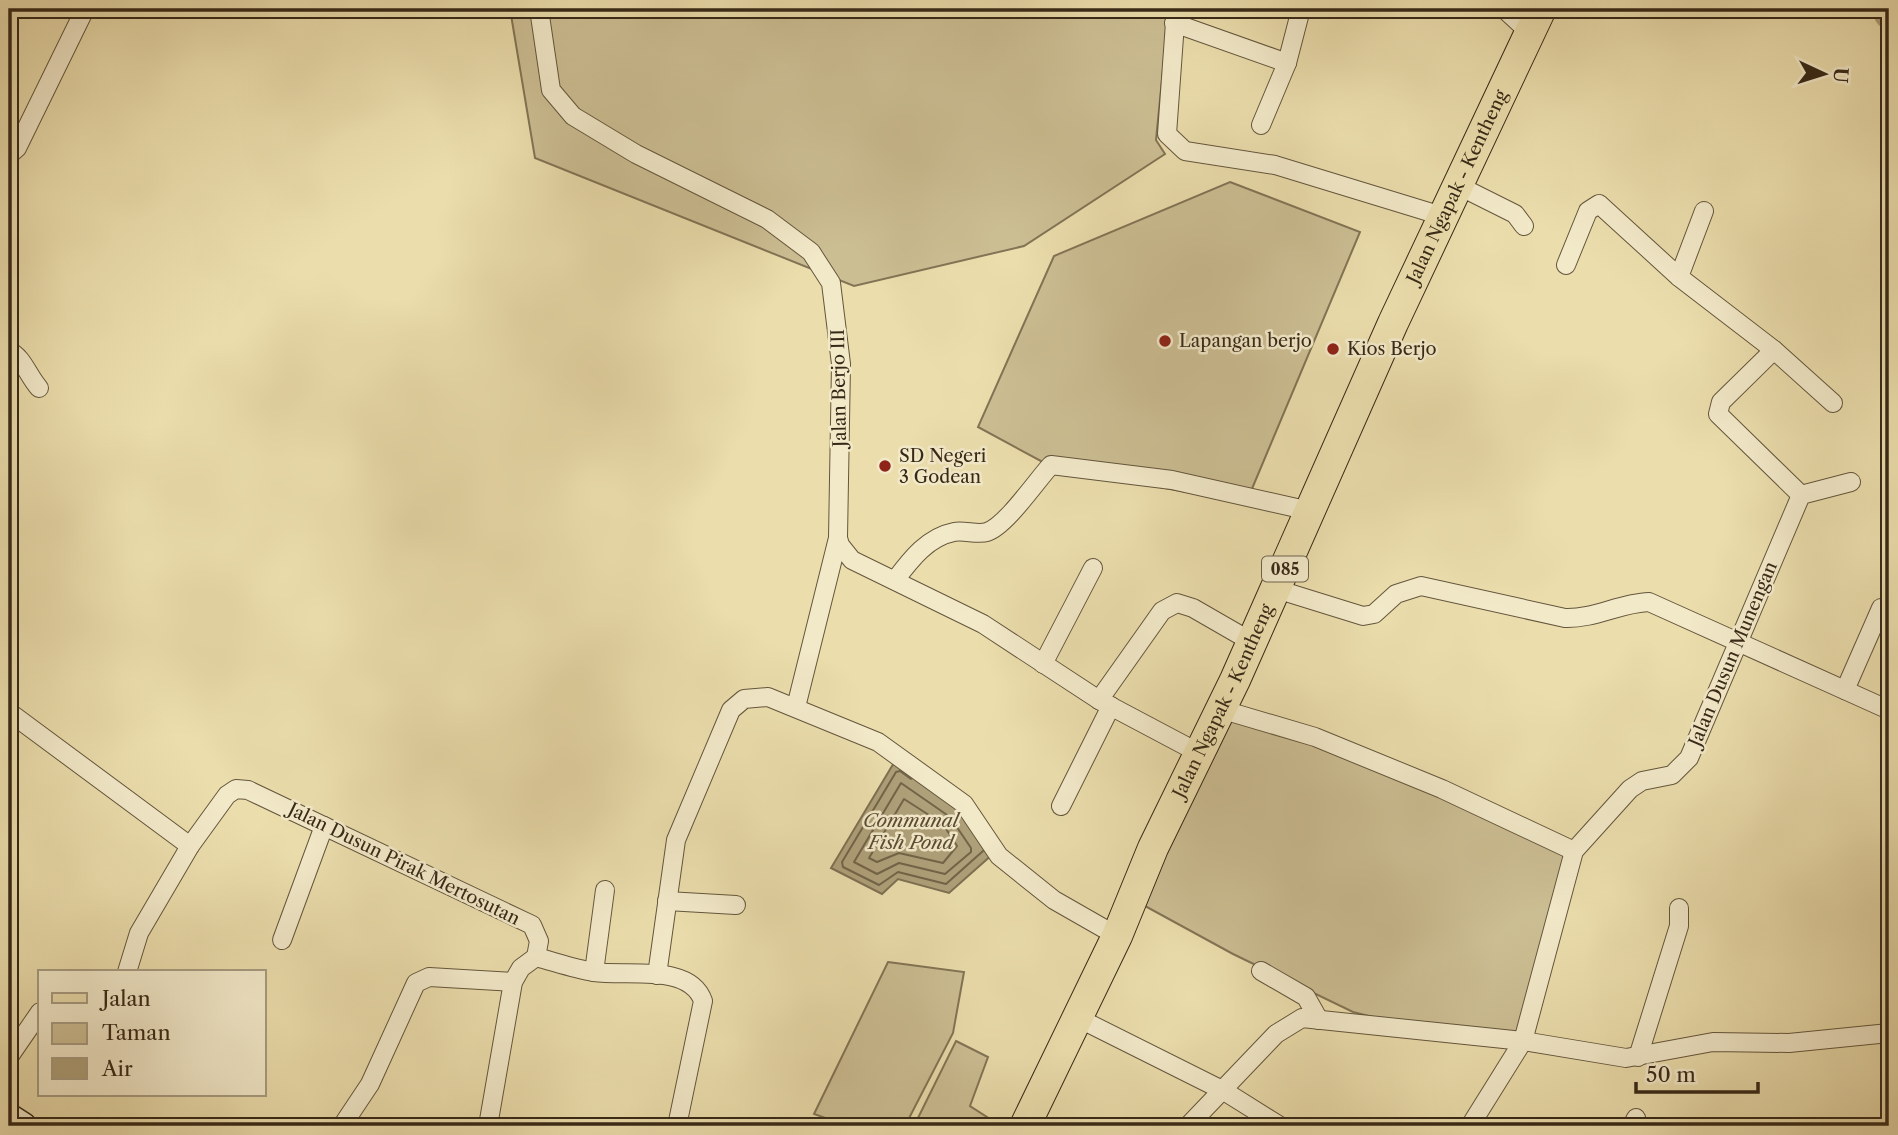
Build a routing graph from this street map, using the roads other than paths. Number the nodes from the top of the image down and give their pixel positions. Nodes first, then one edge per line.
1 (85, 9) edge
2 (539, 9) edge
3 (1301, 9) edge
4 (1504, 9) edge
5 (1175, 16) edge
6 (1536, 21) edge
7 (1287, 63) junction
8 (1261, 125) dead end
9 (9, 155) edge
10 (1457, 185) junction
11 (1704, 211) dead end
12 (1443, 216) junction
13 (1524, 226) dead end
14 (1566, 265) dead end
15 (1679, 277) junction
16 (1774, 350) junction
17 (9, 351) edge
18 (40, 388) dead end
19 (1833, 403) dead end
20 (1851, 482) dead end
21 (1801, 495) junction
22 (1310, 511) junction
23 (838, 538) junction
24 (1093, 569) dead end
25 (896, 579) junction
26 (1276, 589) junction
27 (1881, 608) dead end
28 (1252, 642) junction
29 (1738, 642) junction
30 (1043, 664) junction
31 (1845, 691) junction
32 (1105, 703) junction
33 (796, 707) junction
34 (1220, 709) junction
35 (1889, 709) edge
36 (9, 712) edge
37 (1199, 753) junction
38 (1061, 806) dead end
39 (324, 826) junction
40 (190, 846) junction
41 (1574, 850) junction
42 (605, 890) dead end
43 (667, 901) junction
44 (736, 905) dead end
45 (1679, 908) dead end
46 (1117, 936) junction
47 (282, 940) dead end
48 (536, 957) junction
49 (128, 970) edge
50 (1261, 971) dead end
51 (594, 972) junction
52 (657, 975) junction
53 (513, 982) junction
54 (38, 1015) edge
55 (1076, 1017) junction
56 (1320, 1020) junction
57 (1889, 1033) edge
58 (1523, 1041) junction
59 (9, 1057) edge
60 (1638, 1057) junction
61 (1224, 1091) junction
62 (9, 1117) edge
63 (1474, 1125) edge
64 (23, 1126) edge
65 (342, 1126) edge
66 (488, 1126) edge
67 (677, 1126) edge
68 (1025, 1126) edge
69 (1188, 1126) edge
70 (1280, 1126) edge

1 - 9 street
2 - 23 street, Jalan Berjo III
3 - 7 street
4 - 6 street
5 - 7 street
5 - 12 street
6 - 10 main road, Jalan Ngapak - Kentheng / 085
7 - 8 street
10 - 12 main road, Jalan Ngapak - Kentheng / 085
10 - 13 street
11 - 15 street
12 - 22 main road, Jalan Ngapak - Kentheng / 085
14 - 15 street
15 - 16 street
16 - 19 street
16 - 21 street
17 - 18 street
20 - 21 street
21 - 29 street, Jalan Dusun Munengan
22 - 25 street
22 - 26 main road, Jalan Ngapak - Kentheng / 085
23 - 25 street
23 - 33 street, Jalan Berjo III
24 - 30 street
25 - 30 street
26 - 28 main road, Jalan Ngapak - Kentheng / 085
26 - 29 street
27 - 31 street
28 - 32 street
28 - 34 main road, Jalan Ngapak - Kentheng / 085
29 - 31 street
29 - 41 street, Jalan Dusun Munengan
30 - 32 street
31 - 35 street
32 - 37 street
32 - 38 street
33 - 43 street
33 - 46 street
34 - 37 main road, Jalan Ngapak - Kentheng / 085
34 - 41 street
36 - 40 street
37 - 46 main road, Jalan Ngapak - Kentheng / 085
39 - 40 street, Jalan Dusun Pirak Mertosutan
39 - 47 street
39 - 48 street, Jalan Dusun Pirak Mertosutan
40 - 49 street
41 - 58 street
42 - 51 street
43 - 44 street
43 - 52 street
45 - 60 street
46 - 55 main road, Jalan Ngapak - Kentheng / 085
48 - 51 street
48 - 53 street
50 - 56 street
51 - 52 street
52 - 67 street
53 - 65 street
53 - 66 street
54 - 59 street
55 - 61 street
55 - 68 main road, Jalan Ngapak - Kentheng / 085
56 - 58 street
56 - 61 street
57 - 60 street
58 - 60 street
58 - 63 street
61 - 69 street
61 - 70 street
62 - 64 main road

